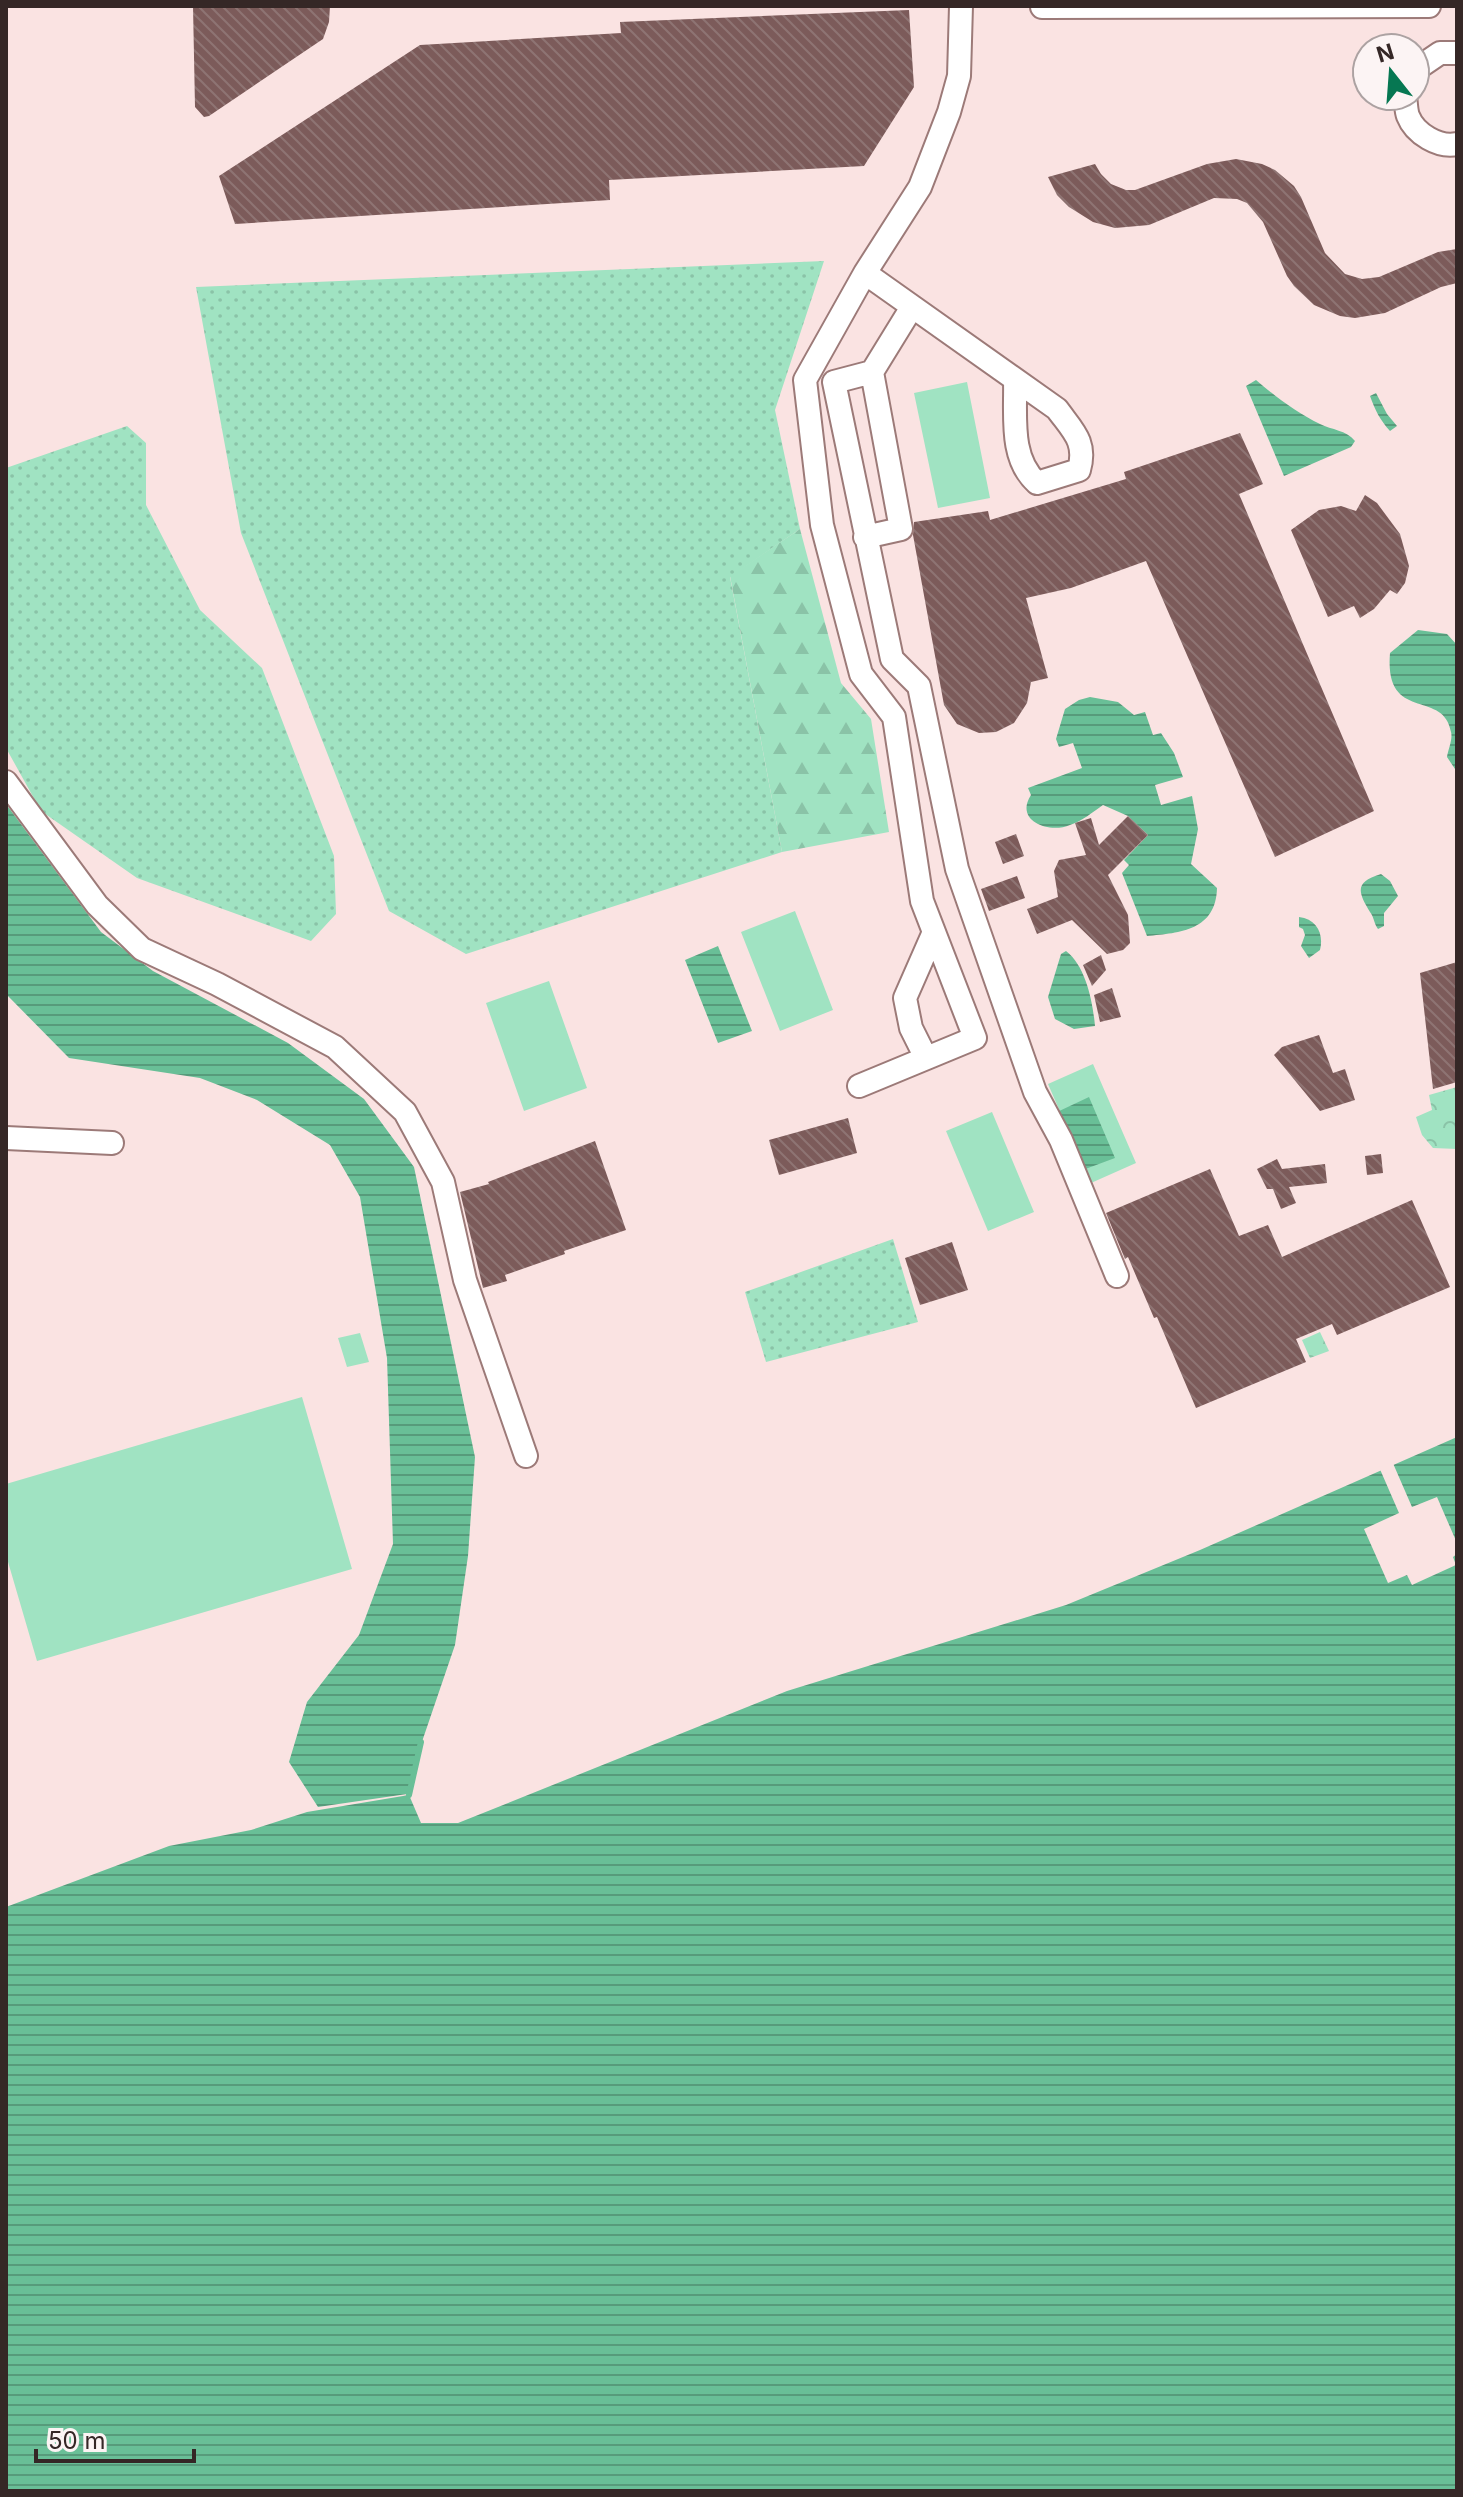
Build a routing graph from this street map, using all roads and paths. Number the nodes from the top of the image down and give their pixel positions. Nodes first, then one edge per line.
1 (961, 6) edge
2 (1194, 6) edge
3 (1429, 6) edge
4 (1042, 7) edge
5 (1457, 53) edge
6 (1431, 59) edge
7 (1407, 112) edge
8 (1457, 144) edge
9 (865, 273) junction
10 (912, 307) junction
11 (872, 372) junction
12 (1015, 380) dead end
13 (865, 537) junction
14 (6, 782) edge
15 (934, 932) junction
16 (926, 1058) junction
17 (859, 1086) dead end
18 (6, 1138) edge
19 (112, 1143) dead end
20 (1117, 1276) dead end
21 (526, 1456) dead end

1 - 9 street
2 - 3 street
2 - 4 street
5 - 6 street
7 - 8 street
9 - 10 street
9 - 15 street
10 - 11 street
10 - 12 street
11 - 13 street
11 - 13 street
13 - 20 street
14 - 21 street
15 - 16 street
15 - 16 street
16 - 17 street
18 - 19 street

